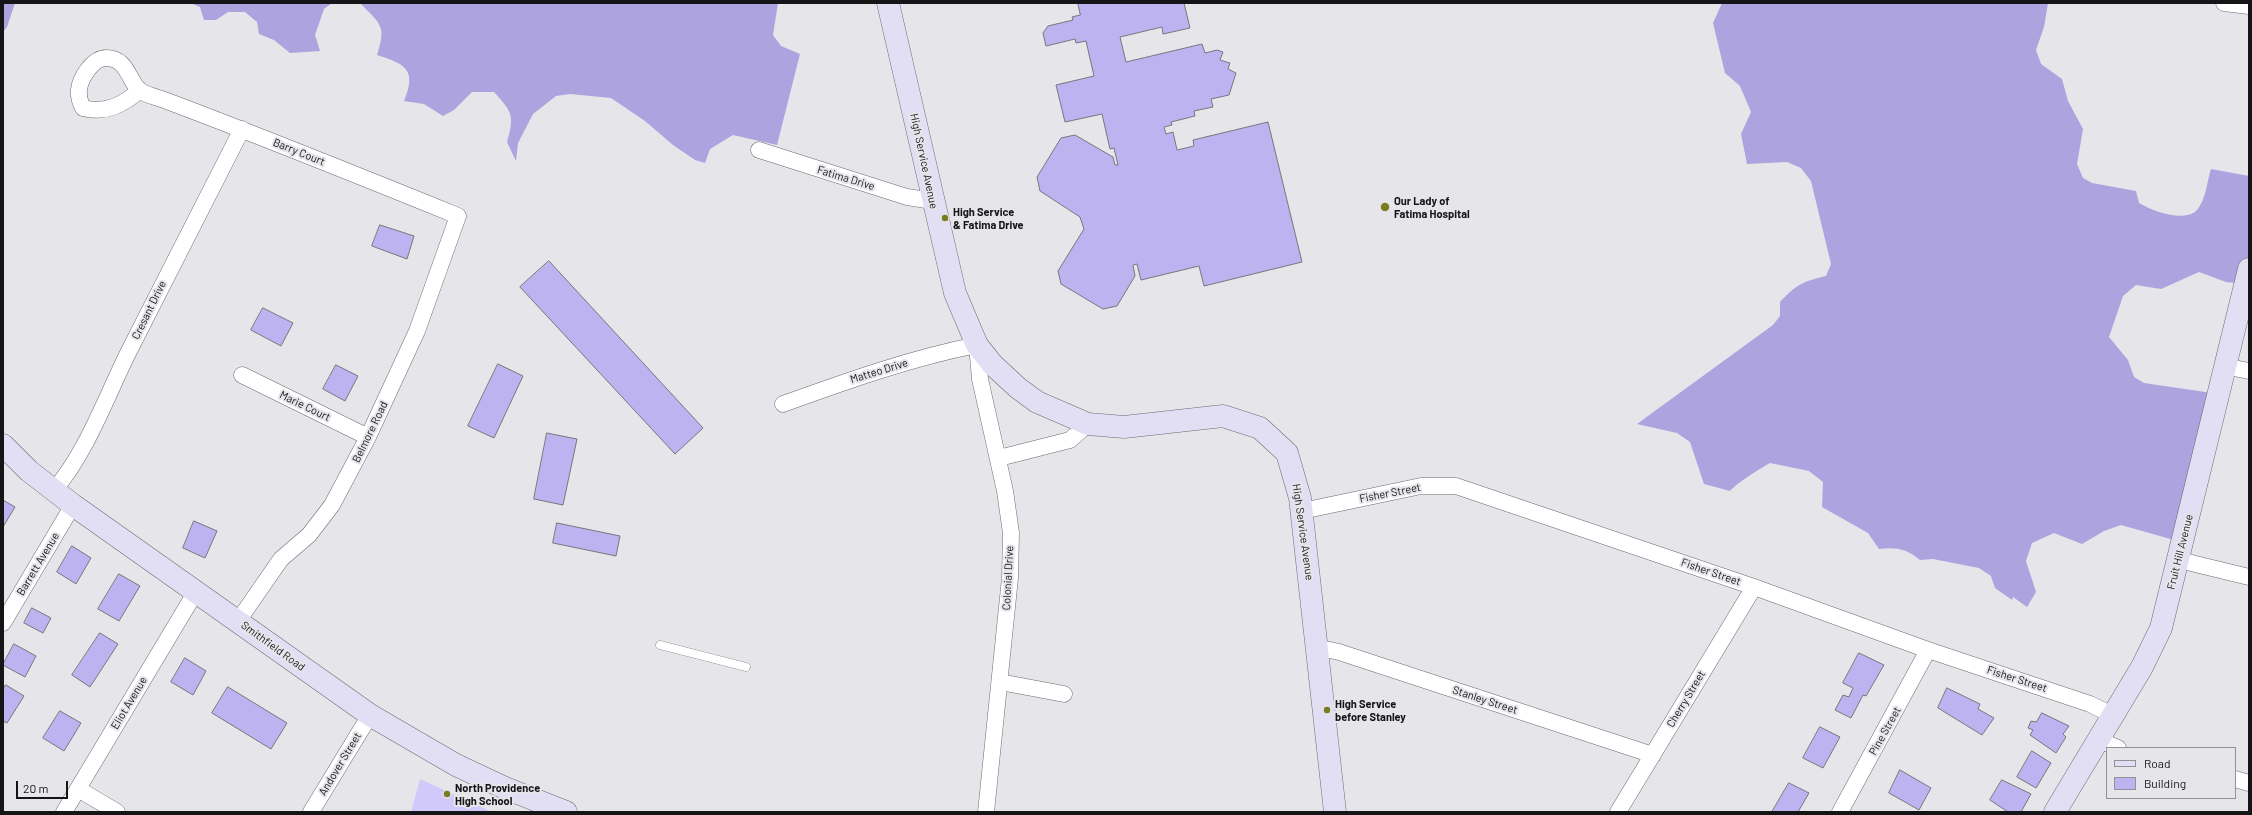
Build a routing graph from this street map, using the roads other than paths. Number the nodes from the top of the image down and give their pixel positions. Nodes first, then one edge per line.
1 (888, 3) edge
2 (2224, 3) edge
3 (2249, 6) edge
4 (140, 90) dead end
5 (242, 129) junction
6 (759, 150) dead end
7 (933, 201) junction
8 (458, 216) joint
9 (2249, 269) edge
10 (977, 345) junction
11 (2224, 366) junction
12 (2249, 372) edge
13 (242, 375) dead end
14 (783, 404) dead end
15 (1088, 424) junction
16 (368, 437) junction
17 (3, 445) edge
18 (999, 458) junction
19 (54, 490) junction
20 (73, 505) junction
21 (1302, 511) junction
22 (2179, 560) junction
23 (2249, 577) edge
24 (1754, 587) junction
25 (195, 593) junction
26 (238, 621) junction
27 (3, 623) edge
28 (660, 645) dead end
29 (1316, 647) junction
30 (1928, 650) junction
31 (746, 667) dead end
32 (1000, 682) junction
33 (1064, 694) dead end
34 (370, 715) junction
35 (2112, 715) junction
36 (2097, 739) junction
37 (2116, 747) edge
38 (1652, 755) junction
39 (2236, 779) edge
40 (2249, 782) edge
41 (78, 789) junction
42 (64, 812) edge
43 (117, 812) edge
44 (311, 812) edge
45 (566, 812) edge
46 (986, 812) edge
47 (1335, 812) edge
48 (1618, 812) edge
49 (1840, 812) edge
50 (2055, 812) edge

1 - 7 main road, High Service Avenue
2 - 3 street
4 - 5 street, Barry Court
5 - 8 street, Barry Court
5 - 19 street, Cresant Drive
6 - 7 street, Fatima Drive
7 - 10 main road, High Service Avenue
8 - 16 street, Belmore Road
9 - 11 main road, Fruit Hill Avenue
10 - 14 street, Matteo Drive
10 - 15 main road, High Service Avenue
10 - 18 street, Colonial Drive
11 - 12 street
11 - 22 main road, Fruit Hill Avenue
13 - 16 street, Marie Court
15 - 18 street
15 - 21 main road, High Service Avenue
16 - 26 street, Belmore Road
17 - 19 main road, Smithfield Road
18 - 32 street, Colonial Drive
19 - 20 main road, Smithfield Road
20 - 25 main road, Smithfield Road
20 - 27 street, Barrett Avenue
21 - 24 street, Fisher Street
21 - 29 main road, High Service Avenue
22 - 23 street
22 - 35 main road, Fruit Hill Avenue
24 - 30 street, Fisher Street
24 - 38 street, Cherry Street
25 - 26 main road, Smithfield Road
25 - 41 street, Eliot Avenue
26 - 34 main road, Smithfield Road
28 - 31 lane
29 - 38 street, Stanley Street
29 - 47 main road, High Service Avenue
30 - 35 street, Fisher Street
30 - 49 street, Pine Street
32 - 33 street
32 - 46 street, Colonial Drive
34 - 44 street, Andover Street
34 - 45 main road, Smithfield Road
35 - 36 main road, Fruit Hill Avenue
36 - 37 street
36 - 50 main road, Fruit Hill Avenue
38 - 48 street, Cherry Street
39 - 40 street
41 - 42 street, Eliot Avenue
41 - 43 street

